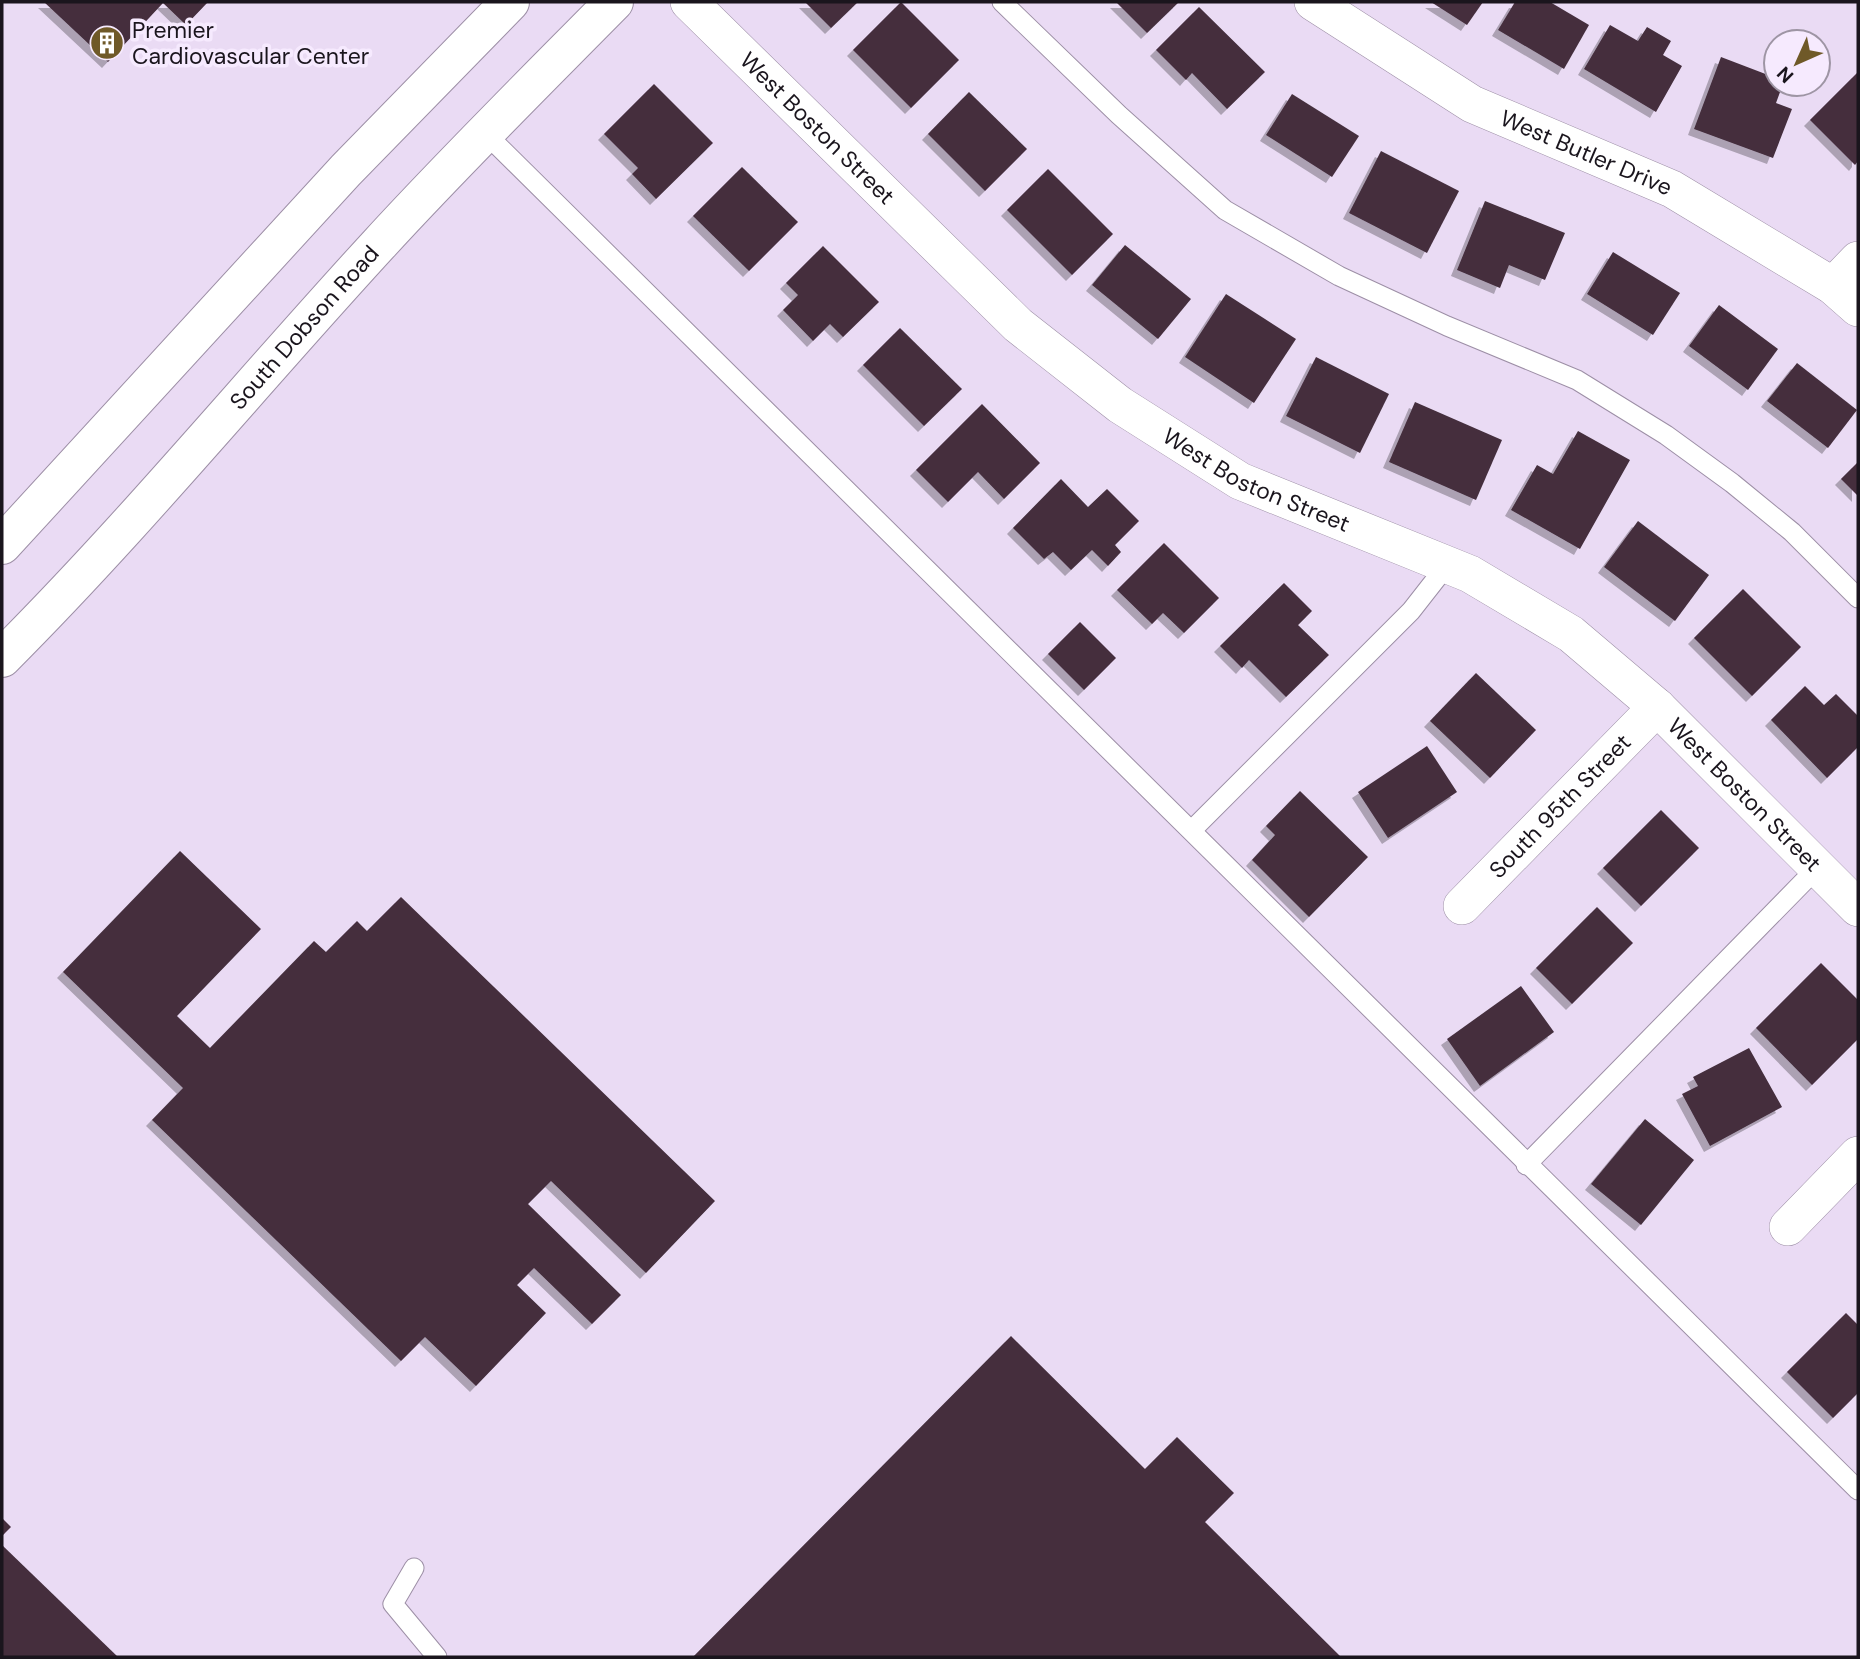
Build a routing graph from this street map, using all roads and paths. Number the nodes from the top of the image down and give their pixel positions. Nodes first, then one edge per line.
1 (510, 2) edge
2 (614, 2) edge
3 (689, 2) edge
4 (1002, 2) edge
5 (1313, 2) edge
6 (484, 132) junction
7 (1850, 285) edge
8 (2, 545) edge
9 (1447, 565) junction
10 (1858, 598) edge
11 (2, 658) edge
12 (1657, 707) junction
13 (1192, 830) junction
14 (1817, 868) junction
15 (1462, 906) dead end
16 (1858, 908) edge
17 (1858, 1155) edge
18 (1526, 1165) junction
19 (1788, 1227) dead end
20 (1856, 1484) edge
21 (414, 1568) dead end
22 (437, 1657) edge

1 - 8 main road
2 - 6 main road, South Dobson Road
3 - 9 street, West Boston Street
4 - 10 lane
5 - 7 street, West Butler Drive
6 - 11 main road, South Dobson Road
6 - 13 lane
9 - 12 street, West Boston Street
9 - 13 lane
12 - 14 street, West Boston Street
12 - 15 street, South 95th Street
13 - 18 lane
14 - 16 street, West Boston Street
14 - 18 lane
17 - 19 street
18 - 20 lane
21 - 22 lane

